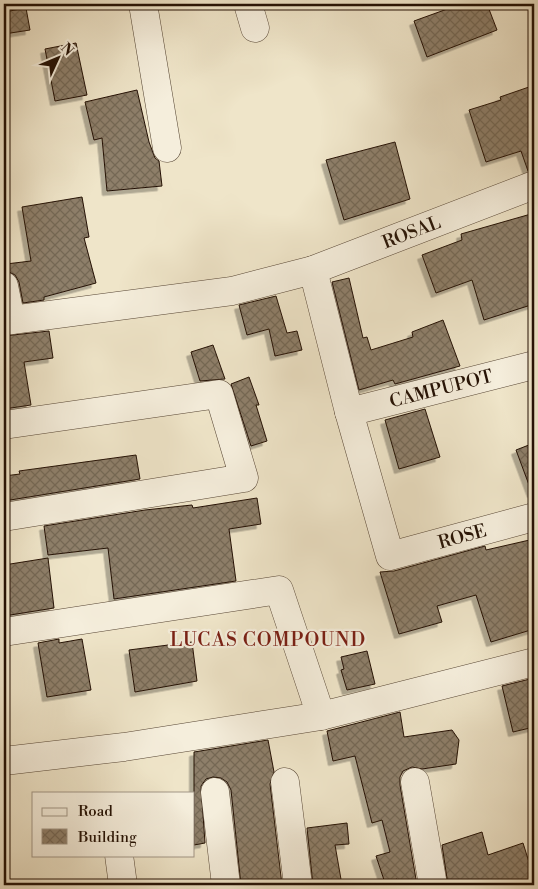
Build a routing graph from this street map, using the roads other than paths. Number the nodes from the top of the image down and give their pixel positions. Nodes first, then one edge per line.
1 (143, 4) edge
2 (166, 148) dead end
3 (534, 185) edge
4 (313, 270) junction
5 (4, 286) edge
6 (7, 320) edge
7 (534, 365) edge
8 (349, 412) junction
9 (4, 424) edge
10 (4, 517) edge
11 (534, 517) edge
12 (4, 632) edge
13 (534, 662) edge
14 (321, 716) junction
15 (4, 761) edge
16 (285, 782) dead end
17 (415, 782) dead end
18 (215, 792) dead end
19 (119, 856) edge
20 (123, 885) edge
21 (226, 885) edge
22 (298, 885) edge
23 (434, 885) edge

1 - 2 street
3 - 4 street, ROSAL
4 - 6 street, ROSAL
4 - 8 street
5 - 6 street
7 - 8 street, CAMPUPOT
8 - 11 street, ROSE
9 - 10 street
12 - 14 street
13 - 14 street
14 - 15 street
16 - 22 street
17 - 23 street
18 - 21 street
19 - 20 street

